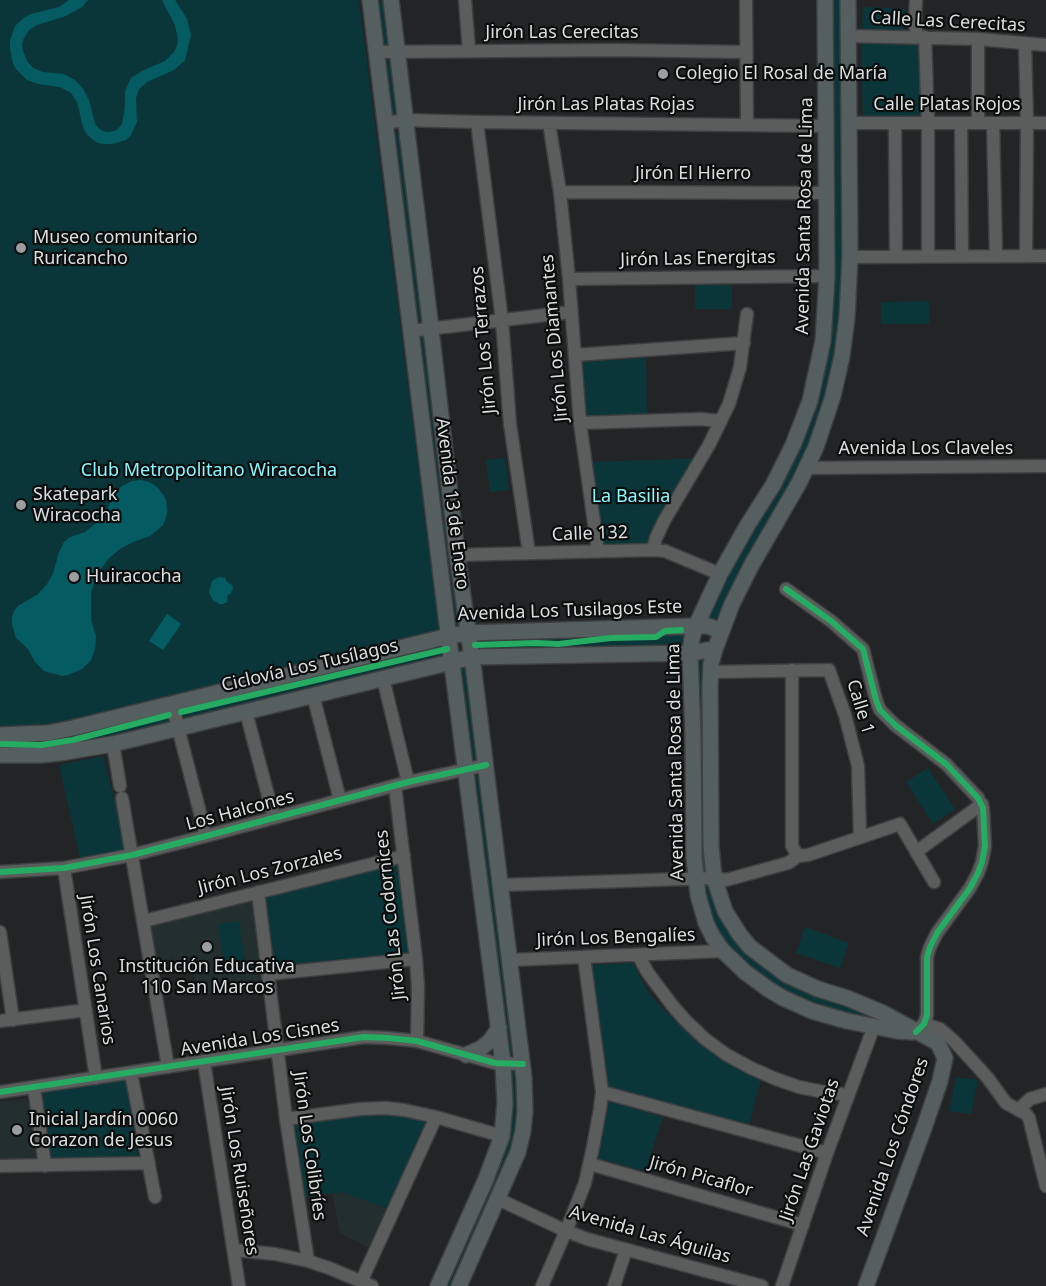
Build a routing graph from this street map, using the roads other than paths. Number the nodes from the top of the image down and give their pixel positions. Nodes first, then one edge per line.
1 (370, 0) edge
2 (390, 0) edge
3 (465, 0) edge
4 (746, 0) edge
5 (825, 0) edge
6 (848, 0) edge
7 (916, 0) edge
8 (848, 36) junction
9 (921, 36) junction
10 (978, 39) junction
11 (1025, 43) junction
12 (1046, 45) edge
13 (397, 51) junction
14 (469, 51) junction
15 (377, 52) junction
16 (746, 52) junction
17 (405, 120) junction
18 (477, 122) junction
19 (386, 123) junction
20 (549, 123) junction
21 (849, 123) junction
22 (895, 123) junction
23 (928, 123) junction
24 (961, 123) junction
25 (978, 123) junction
26 (993, 123) junction
27 (1027, 123) junction
28 (1046, 123) edge
29 (747, 124) junction
30 (826, 126) junction
31 (560, 192) junction
32 (826, 193) junction
33 (896, 256) junction
34 (928, 256) junction
35 (962, 256) junction
36 (996, 256) junction
37 (1026, 256) junction
38 (1046, 256) edge
39 (850, 257) junction
40 (827, 276) junction
41 (569, 279) junction
42 (572, 312) junction
43 (747, 314) dead end
44 (502, 321) junction
45 (431, 329) junction
46 (411, 331) junction
47 (744, 343) junction
48 (575, 355) junction
49 (721, 421) junction
50 (580, 423) junction
51 (1046, 466) edge
52 (807, 468) junction
53 (653, 550) junction
54 (598, 551) junction
55 (529, 553) junction
56 (457, 555) junction
57 (720, 574) junction
58 (786, 589) dead end
59 (696, 626) junction
60 (721, 631) junction
61 (468, 633) junction
62 (449, 636) junction
63 (715, 649) junction
64 (690, 653) junction
65 (472, 657) junction
66 (452, 661) junction
67 (792, 670) junction
68 (710, 672) junction
69 (383, 678) junction
70 (313, 695) junction
71 (172, 704) junction
72 (246, 712) junction
73 (179, 728) junction
74 (0, 735) edge
75 (113, 744) junction
76 (0, 755) edge
77 (486, 765) junction
78 (466, 769) junction
79 (408, 782) junction
80 (395, 786) junction
81 (340, 800) junction
82 (982, 804) junction
83 (274, 818) junction
84 (206, 836) junction
85 (860, 837) junction
86 (916, 852) junction
87 (132, 855) junction
88 (404, 856) junction
89 (798, 856) junction
90 (64, 868) junction
91 (0, 872) edge
92 (714, 878) junction
93 (696, 879) junction
94 (934, 882) dead end
95 (507, 885) junction
96 (258, 892) junction
97 (144, 921) junction
98 (0, 939) edge
99 (723, 951) junction
100 (638, 955) junction
101 (584, 957) junction
102 (416, 959) junction
103 (510, 960) junction
104 (269, 974) junction
105 (86, 1010) junction
106 (6, 1021) edge
107 (874, 1026) junction
108 (499, 1028) junction
109 (920, 1028) junction
110 (417, 1041) junction
111 (278, 1050) junction
112 (466, 1054) junction
113 (204, 1062) junction
114 (504, 1064) junction
115 (523, 1064) junction
116 (168, 1067) junction
117 (131, 1072) junction
118 (96, 1078) junction
119 (34, 1087) junction
120 (0, 1092) edge
121 (602, 1092) junction
122 (1046, 1094) edge
123 (848, 1095) junction
124 (1018, 1110) junction
125 (436, 1117) junction
126 (286, 1119) junction
127 (495, 1134) junction
128 (828, 1153) junction
129 (149, 1163) junction
130 (590, 1164) junction
131 (0, 1166) edge
132 (45, 1166) junction
133 (1046, 1186) edge
134 (155, 1197) dead end
135 (498, 1199) junction
136 (803, 1225) junction
137 (567, 1231) junction
138 (234, 1250) junction
139 (626, 1250) junction
140 (308, 1261) junction
141 (366, 1284) edge
142 (239, 1286) edge
143 (438, 1286) edge
144 (459, 1286) edge
145 (542, 1286) edge
146 (614, 1286) edge
147 (762, 1286) edge
148 (782, 1286) edge
149 (866, 1286) edge

1 - 15 main road, Avenida 13 de Enero
2 - 13 main road, Avenida 13 de Enero
3 - 14 street
4 - 16 street
5 - 30 main road, Avenida Santa Rosa de Lima
6 - 8 main road, Avenida Santa Rosa de Lima
7 - 9 street
8 - 9 street, Calle Las Cerecitas
8 - 21 main road, Avenida Santa Rosa de Lima
9 - 10 street, Calle Las Cerecitas
9 - 23 street
10 - 11 street, Calle Las Cerecitas
10 - 25 street
11 - 12 street, Calle Las Cerecitas
11 - 27 street
13 - 14 street, Jirón Las Cerecitas
13 - 15 street, Jirón Las Cerecitas
13 - 17 main road, Avenida 13 de Enero
14 - 16 street, Jirón Las Cerecitas
15 - 19 main road, Avenida 13 de Enero
16 - 29 street
17 - 18 street, Jirón Las Platas Rojas
17 - 19 street, Jirón Las Platas Rojas
17 - 45 main road, Avenida 13 de Enero
18 - 20 street, Jirón Las Platas Rojas
18 - 44 street, Jirón Los Terrazos
19 - 46 main road, Avenida 13 de Enero
20 - 29 street, Jirón Las Platas Rojas
20 - 31 street, Jirón Los Diamantes
21 - 22 street, Calle Platas Rojos
21 - 39 main road, Avenida Santa Rosa de Lima
22 - 23 street, Calle Platas Rojos
22 - 33 street
23 - 24 street, Calle Platas Rojos
23 - 34 street
24 - 25 street, Calle Platas Rojos
24 - 35 street
25 - 26 street, Calle Platas Rojos
26 - 27 street, Calle Platas Rojos
26 - 36 street
27 - 28 street, Calle Platas Rojos
27 - 37 street
29 - 30 street, Jirón Las Platas Rojas
30 - 32 main road, Avenida Santa Rosa de Lima
31 - 32 street, Jirón El Hierro
31 - 41 street, Jirón Los Diamantes
32 - 40 main road, Avenida Santa Rosa de Lima
33 - 34 street
33 - 39 street
34 - 35 street
35 - 36 street
36 - 37 street
37 - 38 street
39 - 52 main road, Avenida Santa Rosa de Lima
40 - 41 street, Jirón Las Energitas
40 - 57 main road, Avenida Santa Rosa de Lima
41 - 42 street, Jirón Los Diamantes
42 - 44 street
42 - 48 street, Jirón Los Diamantes
43 - 47 street
44 - 45 street
44 - 55 street, Jirón Los Terrazos
45 - 46 street
45 - 56 main road, Avenida 13 de Enero
46 - 62 main road, Avenida 13 de Enero
47 - 48 street
47 - 49 street
48 - 50 street, Jirón Los Diamantes
49 - 50 street
49 - 53 street
50 - 54 street, Jirón Los Diamantes
51 - 52 street, Avenida Los Claveles
52 - 60 main road, Avenida Santa Rosa de Lima
53 - 54 street, Calle 132
53 - 57 street, Calle 132
54 - 55 street, Calle 132
55 - 56 street, Calle 132
56 - 61 main road, Avenida 13 de Enero
57 - 59 main road, Avenida Santa Rosa de Lima
58 - 82 street
59 - 60 main road, Avenida Los Tusilagos Este
59 - 61 main road, Avenida Los Tusilagos Este
59 - 64 main road, Avenida Santa Rosa de Lima
60 - 63 main road, Avenida Santa Rosa de Lima
61 - 62 main road, Avenida Los Tusilagos Este
61 - 65 main road, Avenida 13 de Enero
62 - 66 main road, Avenida 13 de Enero
62 - 71 main road, Avenida Los Tusilagos Este
63 - 64 main road
63 - 68 main road, Avenida Santa Rosa de Lima
64 - 65 main road
64 - 93 main road, Avenida Santa Rosa de Lima
65 - 66 main road
65 - 77 main road, Avenida 13 de Enero
66 - 69 main road
66 - 78 main road, Avenida 13 de Enero
67 - 68 street, Calle 1
67 - 85 street, Calle 1
67 - 89 street
68 - 92 main road, Avenida Santa Rosa de Lima
69 - 70 main road
69 - 79 street
70 - 72 main road
70 - 81 street
71 - 73 street
71 - 74 main road, Avenida Los Tusilagos Este
72 - 73 main road
72 - 83 street
73 - 75 main road
73 - 84 street
75 - 76 main road
75 - 87 street
77 - 78 street, Los Halcones
77 - 95 main road, Avenida 13 de Enero
78 - 79 street, Los Halcones
78 - 108 main road, Avenida 13 de Enero
79 - 80 street, Los Halcones
80 - 81 street, Los Halcones
80 - 88 street, Jirón Las Codornices
81 - 83 street, Los Halcones
82 - 86 street
82 - 109 street
83 - 84 street, Los Halcones
84 - 87 street, Los Halcones
85 - 86 street
85 - 89 street
86 - 94 street
87 - 90 street, Los Halcones
87 - 97 street
88 - 96 street, Jirón Los Zorzales
88 - 102 street, Jirón Las Codornices
89 - 92 street
90 - 91 street, Los Halcones
90 - 105 street, Jirón Los Canarios
92 - 93 street
92 - 109 main road, Avenida Santa Rosa de Lima
93 - 95 street
93 - 99 main road, Avenida Santa Rosa de Lima
95 - 103 main road, Avenida 13 de Enero
96 - 97 street, Jirón Los Zorzales
96 - 104 street, Jirón Los Colibríes
97 - 116 street
98 - 106 street
99 - 100 street, Jirón Los Bengalíes
99 - 107 main road, Avenida Santa Rosa de Lima
100 - 101 street, Jirón Los Bengalíes
100 - 123 street
101 - 103 street, Jirón Los Bengalíes
101 - 121 street
102 - 104 street
102 - 110 street, Jirón Las Codornices
103 - 115 main road, Avenida 13 de Enero
104 - 111 street, Jirón Los Colibríes
105 - 106 street
105 - 118 street, Jirón Los Canarios
107 - 109 main road, Avenida Santa Rosa de Lima
107 - 123 street, Jirón Las Gaviotas
108 - 112 main road
108 - 114 main road, Avenida 13 de Enero
109 - 124 street
109 - 149 main road, Avenida Los Cóndores
110 - 111 street, Avenida Los Cisnes
110 - 112 street, Avenida Los Cisnes
111 - 113 street, Avenida Los Cisnes
111 - 126 street, Jirón Los Colibríes
112 - 114 street, Avenida Los Cisnes
113 - 116 street, Avenida Los Cisnes
113 - 138 street, Jirón Los Ruiseñores
114 - 115 street, Avenida Los Cisnes
114 - 127 main road, Avenida 13 de Enero
115 - 135 main road, Avenida 13 de Enero
116 - 117 street, Avenida Los Cisnes
117 - 118 street, Avenida Los Cisnes
117 - 129 street
118 - 119 street, Avenida Los Cisnes
119 - 120 street, Avenida Los Cisnes
119 - 132 street
121 - 128 street
121 - 130 street
122 - 124 street
123 - 128 street, Jirón Las Gaviotas
124 - 133 street
125 - 126 street
125 - 127 street
125 - 141 street
126 - 140 street, Jirón Los Colibríes
127 - 143 main road, Avenida 13 de Enero
128 - 136 street, Jirón Las Gaviotas
129 - 132 street
129 - 134 street
130 - 136 street, Jirón Picaflor
130 - 137 street
131 - 132 street
135 - 137 street, Avenida Las Águilas
135 - 144 main road, Avenida 13 de Enero
136 - 148 street, Jirón Las Gaviotas
137 - 139 street, Avenida Las Águilas
137 - 145 street
138 - 140 street
138 - 142 street, Jirón Los Ruiseñores
139 - 146 street
139 - 147 street, Avenida Las Águilas
140 - 141 street

